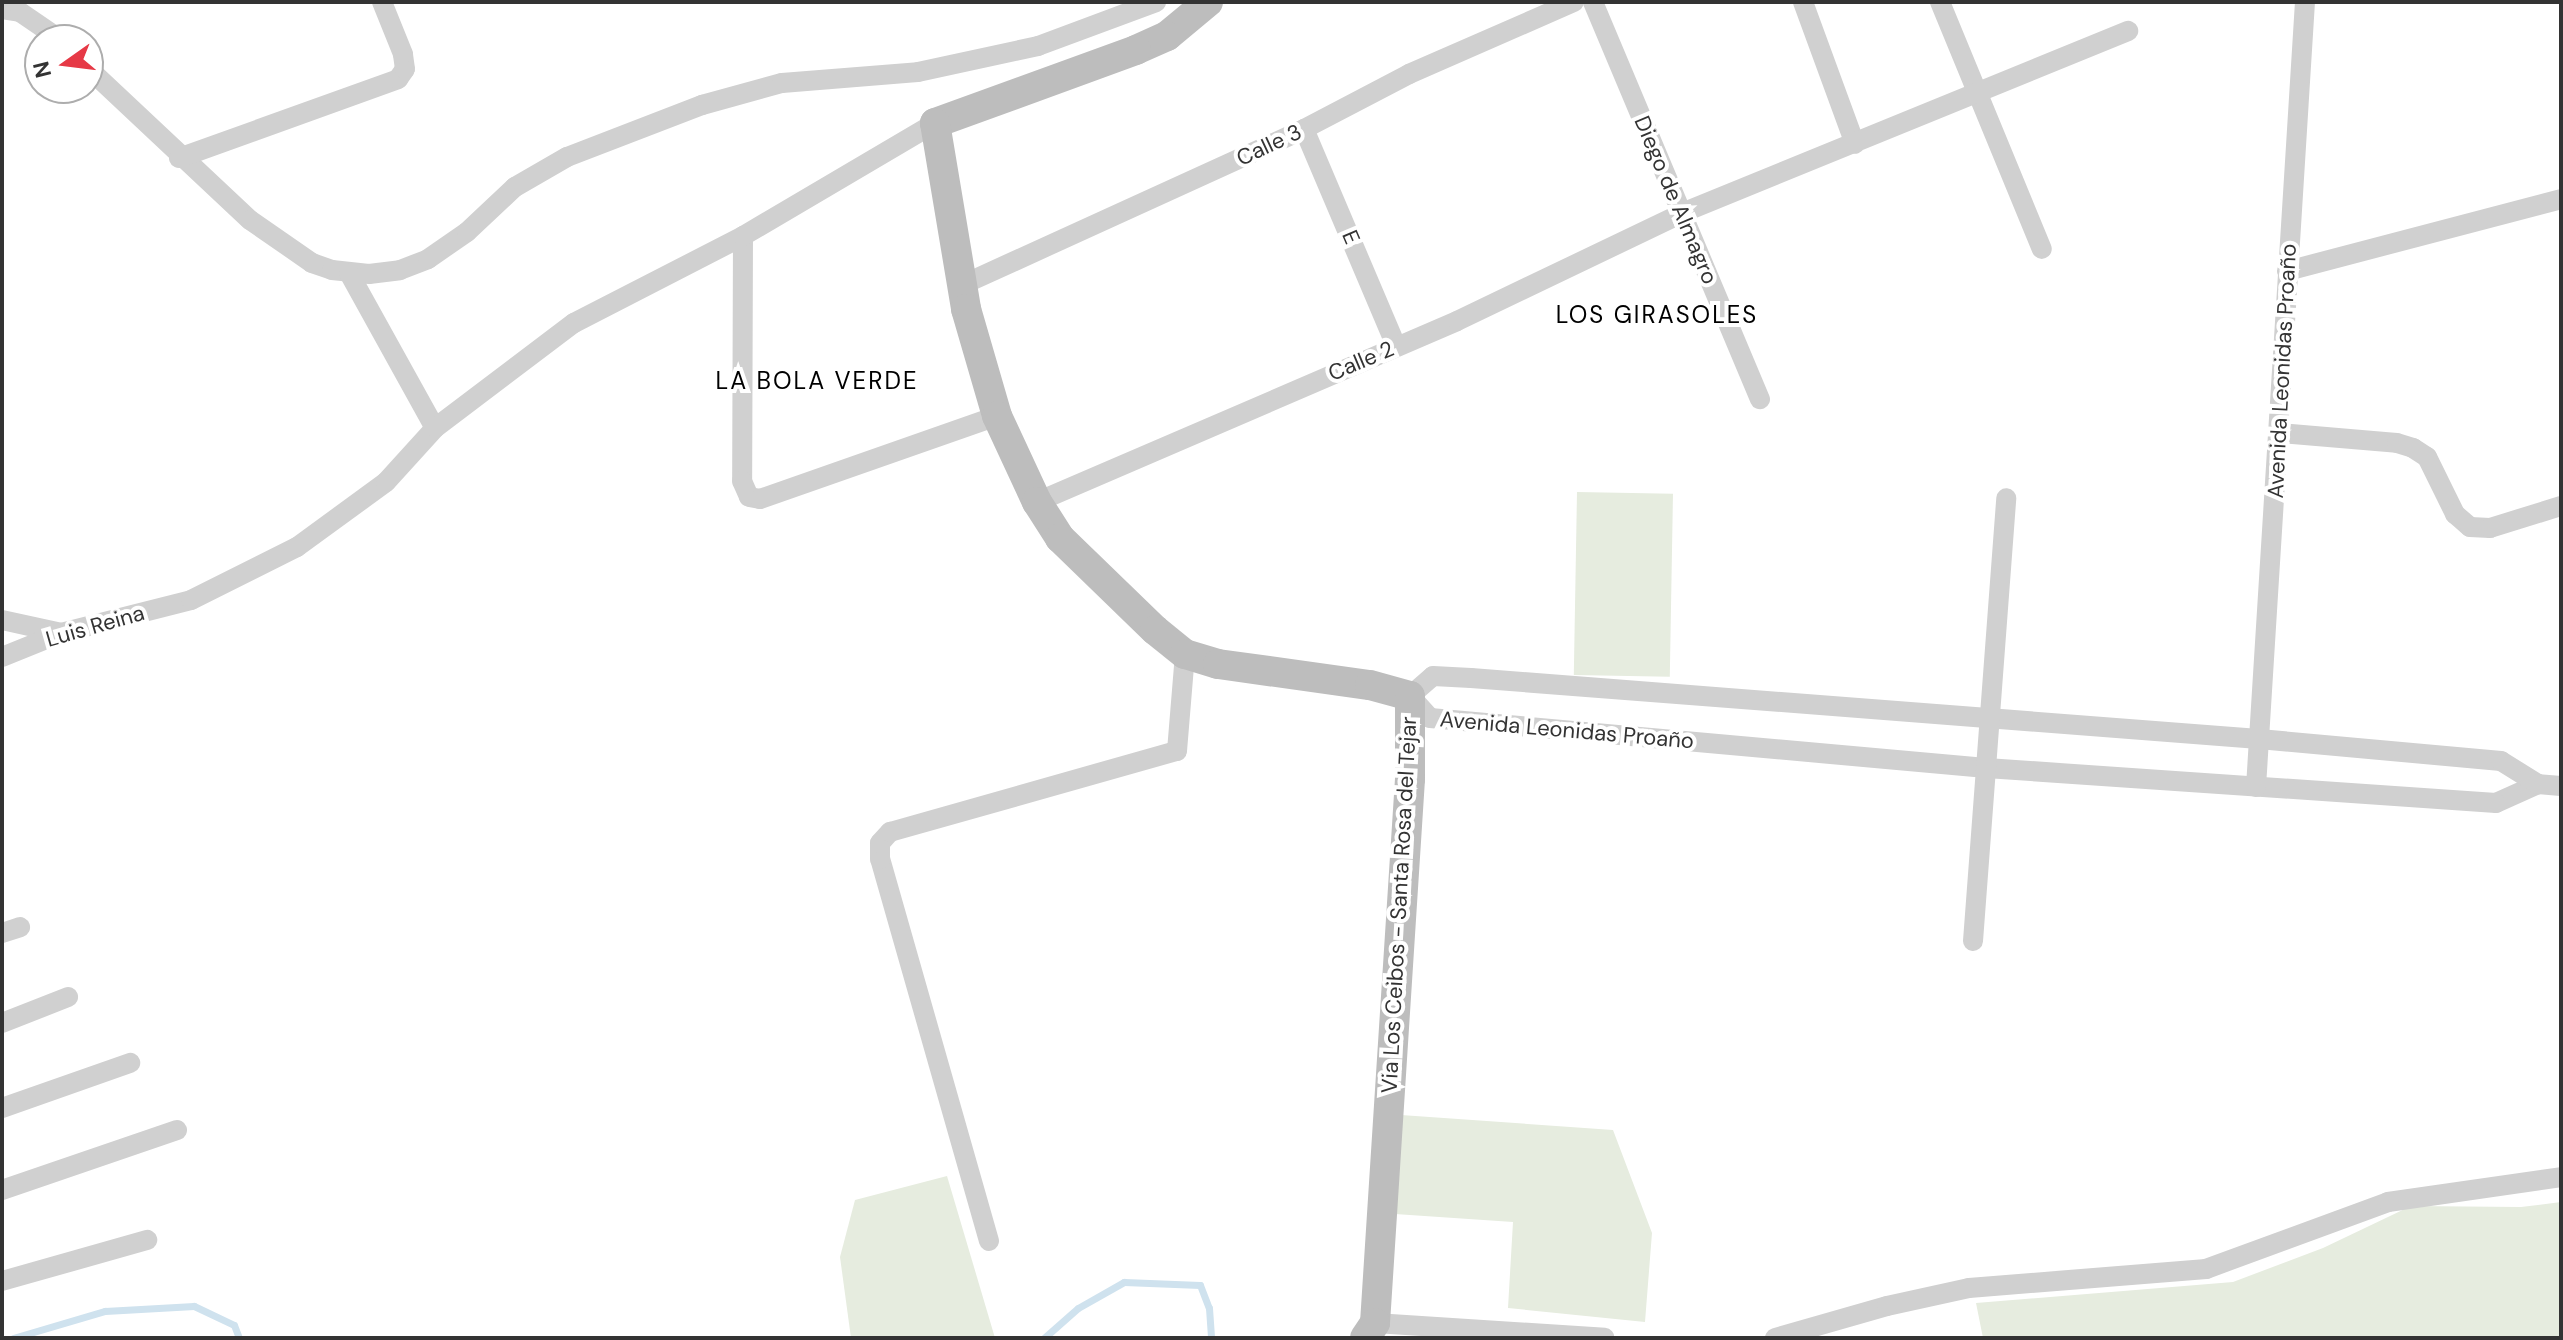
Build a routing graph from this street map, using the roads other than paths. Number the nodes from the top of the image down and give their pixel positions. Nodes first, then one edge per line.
1 (382, 2) edge
2 (1156, 2) edge
3 (1208, 2) edge
4 (1574, 2) edge
5 (1593, 2) edge
6 (1803, 2) edge
7 (1940, 2) edge
8 (2305, 2) edge
9 (2, 9) edge
10 (38, 24) edge
11 (2128, 31) dead end
12 (104, 84) edge
13 (1974, 92) junction
14 (935, 123) junction
15 (1304, 129) junction
16 (1855, 144) junction
17 (179, 158) junction
18 (2561, 199) edge
19 (1682, 213) junction
20 (743, 236) junction
21 (2042, 249) dead end
22 (2287, 271) junction
23 (349, 273) junction
24 (962, 285) junction
25 (1396, 346) junction
26 (1760, 399) dead end
27 (997, 416) junction
28 (435, 428) junction
29 (2279, 433) junction
30 (2006, 498) dead end
31 (1037, 502) junction
32 (2561, 506) edge
33 (2, 620) edge
34 (61, 633) junction
35 (1185, 654) junction
36 (2, 657) edge
37 (1410, 696) junction
38 (1990, 720) junction
39 (2259, 739) junction
40 (1986, 768) junction
41 (2538, 784) junction
42 (2561, 786) edge
43 (2256, 787) junction
44 (1973, 941) dead end
45 (68, 997) dead end
46 (2, 1023) edge
47 (130, 1063) dead end
48 (2, 1108) edge
49 (177, 1130) dead end
50 (2561, 1177) edge
51 (2, 1190) edge
52 (147, 1240) dead end
53 (989, 1241) dead end
54 (2, 1281) edge
55 (1370, 1331) edge
56 (1605, 1338) edge
57 (1775, 1338) edge

1 - 17 street
2 - 23 street
3 - 14 main road
4 - 15 street, Calle 3
5 - 19 street, Diego de Almagro
6 - 16 street
7 - 13 street
8 - 22 street, Avenida Leonidas Proaño
9 - 10 street
11 - 13 street, Calle 2
12 - 17 street
13 - 16 street, Calle 2
13 - 21 street
14 - 20 street, Luis Reina
14 - 24 main road, Via Los Ceibos - Santa Rosa del Tejar
15 - 24 street, Calle 3
15 - 25 street, E
16 - 19 street, Calle 2
17 - 23 street
18 - 22 street
19 - 25 street, Calle 2
19 - 26 street, Diego de Almagro
20 - 27 street
20 - 28 street, Luis Reina
22 - 29 street, Avenida Leonidas Proaño
23 - 28 street
24 - 27 main road, Via Los Ceibos - Santa Rosa del Tejar
25 - 31 street, Calle 2
27 - 31 main road, Via Los Ceibos - Santa Rosa del Tejar
28 - 34 street, Luis Reina
29 - 32 street
29 - 39 street, Avenida Leonidas Proaño
30 - 38 street
31 - 35 main road, Via Los Ceibos - Santa Rosa del Tejar
33 - 34 street
34 - 36 street, Luis Reina
35 - 37 main road, Via Los Ceibos - Santa Rosa del Tejar
35 - 53 street
37 - 38 street, Avenida Leonidas Proaño
37 - 40 street, Avenida Leonidas Proaño
37 - 55 main road, Via Los Ceibos - Santa Rosa del Tejar
38 - 39 street, Avenida Leonidas Proaño
38 - 40 street
39 - 41 street
39 - 43 street, Avenida Leonidas Proaño
40 - 43 street, Avenida Leonidas Proaño
40 - 44 street
41 - 42 street
41 - 43 street
45 - 46 street
47 - 48 street
49 - 51 street
50 - 57 street
52 - 54 street
55 - 56 street

